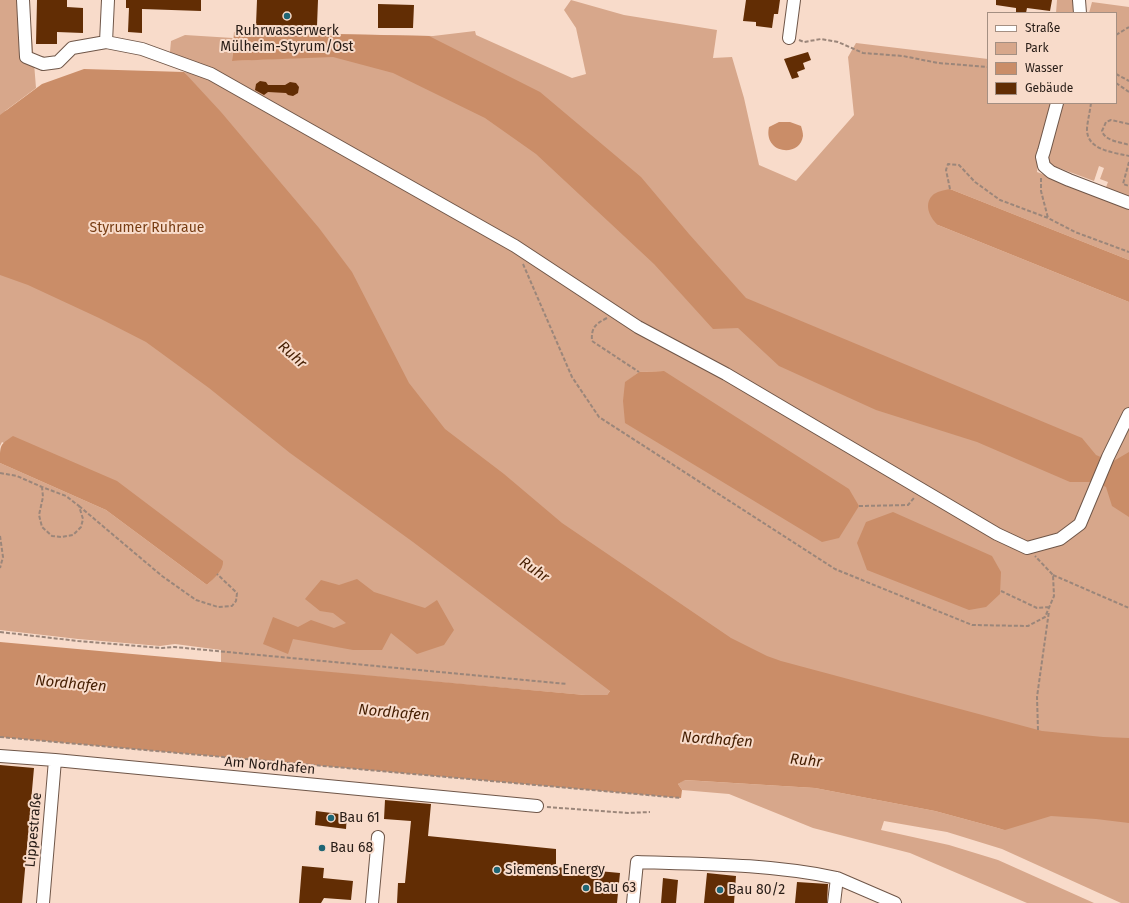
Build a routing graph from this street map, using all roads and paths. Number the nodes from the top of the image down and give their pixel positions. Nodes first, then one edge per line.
1 (23, 0) edge
2 (108, 0) edge
3 (794, 0) edge
4 (1078, 0) edge
5 (1080, 12) edge
6 (1129, 27) edge
7 (1117, 34) edge
8 (789, 38) joint
9 (106, 42) junction
10 (987, 67) edge
11 (1117, 75) edge
12 (1129, 81) edge
13 (1117, 84) edge
14 (1129, 92) edge
15 (1057, 104) edge
16 (1091, 104) edge
17 (1129, 124) edge
18 (1129, 145) edge
19 (1129, 156) edge
20 (1129, 162) edge
21 (1044, 166) junction
22 (1129, 186) edge
23 (950, 190) dead end
24 (1129, 202) edge
25 (1048, 218) junction
26 (515, 246) junction
27 (1129, 252) edge
28 (616, 313) junction
29 (639, 372) dead end
30 (1129, 414) edge
31 (0, 473) edge
32 (42, 487) junction
33 (920, 489) junction
34 (79, 506) junction
35 (858, 506) dead end
36 (0, 536) edge
37 (1027, 548) junction
38 (0, 568) edge
39 (217, 574) dead end
40 (1053, 575) junction
41 (1001, 591) dead end
42 (1050, 607) junction
43 (1129, 608) edge
44 (0, 632) edge
45 (567, 684) dead end
46 (1038, 730) dead end
47 (0, 737) edge
48 (0, 756) edge
49 (55, 760) junction
50 (681, 798) dead end
51 (537, 806) joint
52 (650, 812) dead end
53 (378, 837) dead end
54 (837, 878) junction
55 (43, 903) edge
56 (372, 903) edge
57 (633, 903) edge
58 (834, 903) edge
59 (895, 903) edge

1 - 9 street
2 - 9 street
3 - 8 street
4 - 5 street
6 - 7 path
8 - 10 path
9 - 26 street
11 - 12 path
13 - 14 path
15 - 21 street
16 - 19 path
17 - 18 path
20 - 22 path
21 - 24 street
21 - 25 path
23 - 25 path
25 - 27 path
26 - 28 street
26 - 42 path
28 - 29 path
28 - 33 street
30 - 37 street
31 - 32 path
32 - 34 path
32 - 34 path
33 - 35 path
33 - 37 street
34 - 39 path
36 - 38 path
37 - 40 path
40 - 42 path
40 - 43 path
41 - 42 path
42 - 46 path
44 - 45 path
47 - 50 path
48 - 49 street, Am Nordhafen
49 - 51 street, Am Nordhafen
49 - 55 street, Lippestraße
51 - 52 path
53 - 56 street
54 - 57 street
54 - 58 street
54 - 59 street

